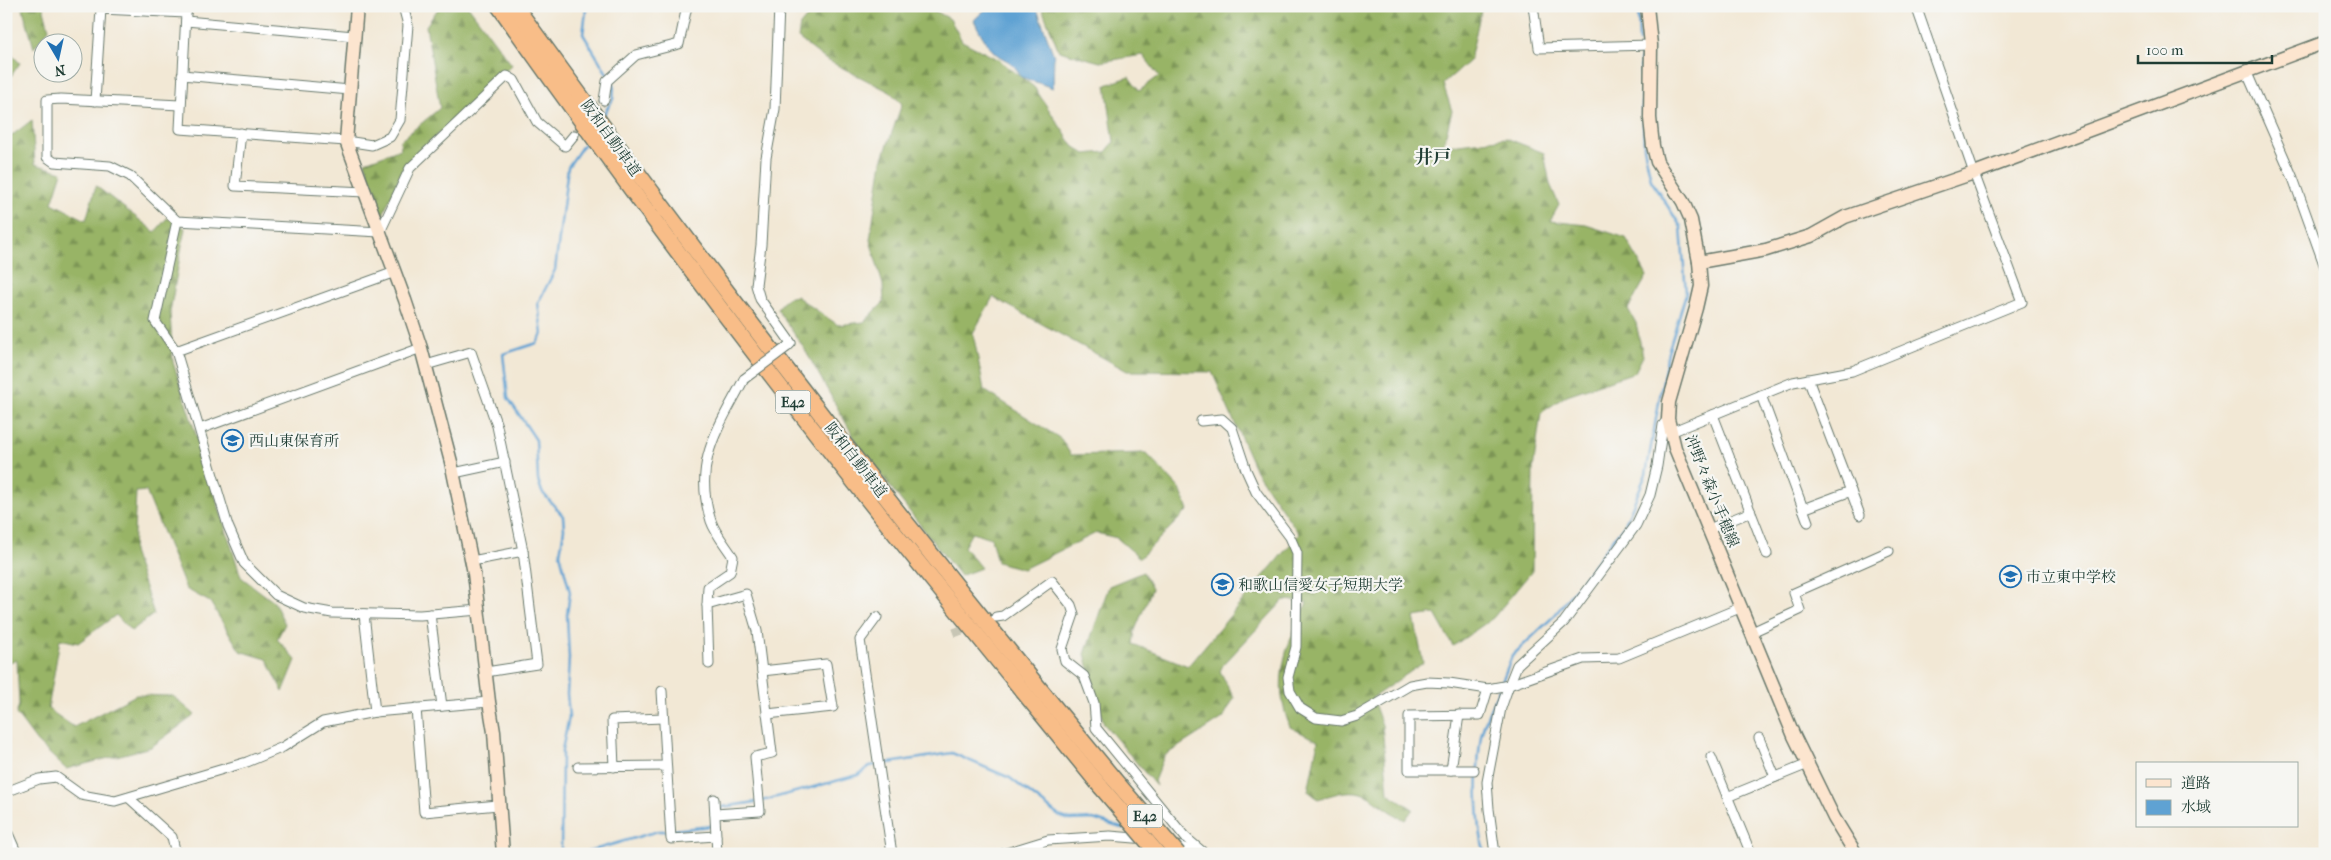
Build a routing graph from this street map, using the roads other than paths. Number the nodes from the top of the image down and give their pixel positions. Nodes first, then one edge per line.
1 (357, 6) edge
2 (403, 6) edge
3 (499, 6) edge
4 (515, 6) edge
5 (687, 6) edge
6 (780, 6) edge
7 (1533, 6) edge
8 (1647, 6) edge
9 (1916, 6) edge
10 (186, 13) edge
11 (354, 36) junction
12 (2324, 43) edge
13 (1651, 45) junction
14 (2247, 73) junction
15 (182, 75) junction
16 (350, 90) junction
17 (604, 100) tunnel mouth
18 (94, 101) junction
19 (180, 106) junction
20 (241, 133) junction
21 (574, 135) tunnel mouth
22 (346, 141) junction
23 (1974, 173) junction
24 (365, 192) junction
25 (177, 221) junction
26 (380, 232) junction
27 (1699, 262) junction
28 (2325, 267) edge
29 (395, 272) junction
30 (421, 348) junction
31 (176, 351) junction
32 (426, 366) junction
33 (1808, 379) junction
34 (1761, 396) junction
35 (1713, 415) junction
36 (1668, 419) junction
37 (1201, 421) dead end
38 (200, 429) junction
39 (1671, 432) junction
40 (505, 462) junction
41 (454, 472) junction
42 (1851, 491) junction
43 (1803, 509) junction
44 (1751, 512) junction
45 (1860, 515) dead end
46 (1808, 522) dead end
47 (1709, 529) junction
48 (1889, 550) dead end
49 (523, 551) junction
50 (1767, 554) dead end
51 (472, 561) junction
52 (707, 604) junction
53 (1742, 607) junction
54 (479, 610) junction
55 (364, 614) junction
56 (430, 614) junction
57 (876, 617) dead end
58 (996, 617) dead end
59 (1752, 632) junction
60 (709, 664) dead end
61 (762, 671) junction
62 (486, 672) junction
63 (1509, 685) junction
64 (1488, 689) junction
65 (662, 691) dead end
66 (489, 702) junction
67 (442, 706) junction
68 (416, 708) junction
69 (375, 712) junction
70 (767, 714) junction
71 (1459, 715) junction
72 (663, 718) junction
73 (1759, 738) dead end
74 (1711, 757) dead end
75 (1808, 764) junction
76 (614, 766) junction
77 (665, 766) junction
78 (578, 767) dead end
79 (1451, 770) junction
80 (1474, 770) dead end
81 (1775, 777) junction
82 (1107, 782) junction
83 (6, 792) edge
84 (1728, 797) junction
85 (128, 798) junction
86 (714, 799) dead end
87 (498, 805) junction
88 (714, 814) junction
89 (6, 829) edge
90 (716, 836) junction
91 (17, 854) edge
92 (176, 854) edge
93 (503, 854) edge
94 (717, 854) edge
95 (892, 854) edge
96 (1003, 854) edge
97 (1158, 854) edge
98 (1178, 854) edge
99 (1204, 854) edge
100 (1495, 854) edge
101 (1751, 854) edge
102 (1856, 854) edge

1 - 11 street
2 - 22 street
3 - 82 highway, 阪和自動車道 / E42
4 - 82 highway, 阪和自動車道 / E42
5 - 17 street
6 - 52 street, bridge
7 - 13 street
8 - 13 street, 沖野々森小手穂線
9 - 23 street
10 - 11 street
10 - 15 street
10 - 18 street
11 - 16 street
12 - 14 street
13 - 27 street, 沖野々森小手穂線
14 - 23 street
14 - 28 street
15 - 16 street
15 - 19 street
16 - 22 street
18 - 19 street
18 - 25 street
19 - 20 street
20 - 22 street
20 - 24 street
21 - 26 street
22 - 24 street
23 - 27 street
23 - 33 street
24 - 26 street
25 - 26 street
25 - 31 street
26 - 29 street
27 - 36 street, 沖野々森小手穂線
29 - 30 street
29 - 31 street
30 - 32 street
30 - 38 street
31 - 38 street
32 - 40 street
32 - 41 street
33 - 34 street
33 - 42 street
34 - 35 street
34 - 43 street
35 - 39 street
35 - 44 street
36 - 39 street, 沖野々森小手穂線
36 - 63 street
37 - 64 street
38 - 55 street
39 - 47 street, 沖野々森小手穂線
40 - 41 street
40 - 49 street
41 - 51 street
42 - 43 street
42 - 45 street
43 - 46 street
44 - 47 street
44 - 50 street
47 - 53 street, 沖野々森小手穂線
48 - 59 street
49 - 51 street
49 - 62 street
51 - 54 street
52 - 60 street
52 - 61 street
53 - 59 street, 沖野々森小手穂線
53 - 63 street
54 - 56 street
54 - 62 street
55 - 56 street
55 - 69 street
56 - 67 street
57 - 95 street
58 - 99 street
59 - 75 street, 沖野々森小手穂線
61 - 70 street
61 - 70 street
62 - 66 street
63 - 64 street
63 - 100 street
64 - 71 street
65 - 72 street
66 - 67 street
66 - 87 street
67 - 68 street
68 - 69 street
68 - 87 street
69 - 85 street
70 - 88 street
71 - 79 street
71 - 79 street
72 - 76 street
72 - 77 street
73 - 81 street
74 - 84 street
75 - 81 street
75 - 102 street, 沖野々森小手穂線
76 - 77 street
76 - 78 street
77 - 90 street
79 - 80 street
81 - 84 street
82 - 97 highway, 阪和自動車道 / E42, bridge
82 - 98 highway, 阪和自動車道 / E42, bridge
83 - 85 street
84 - 101 street
85 - 92 street
86 - 88 street
87 - 93 street
88 - 90 street
89 - 91 street
90 - 94 street
96 - 99 street

